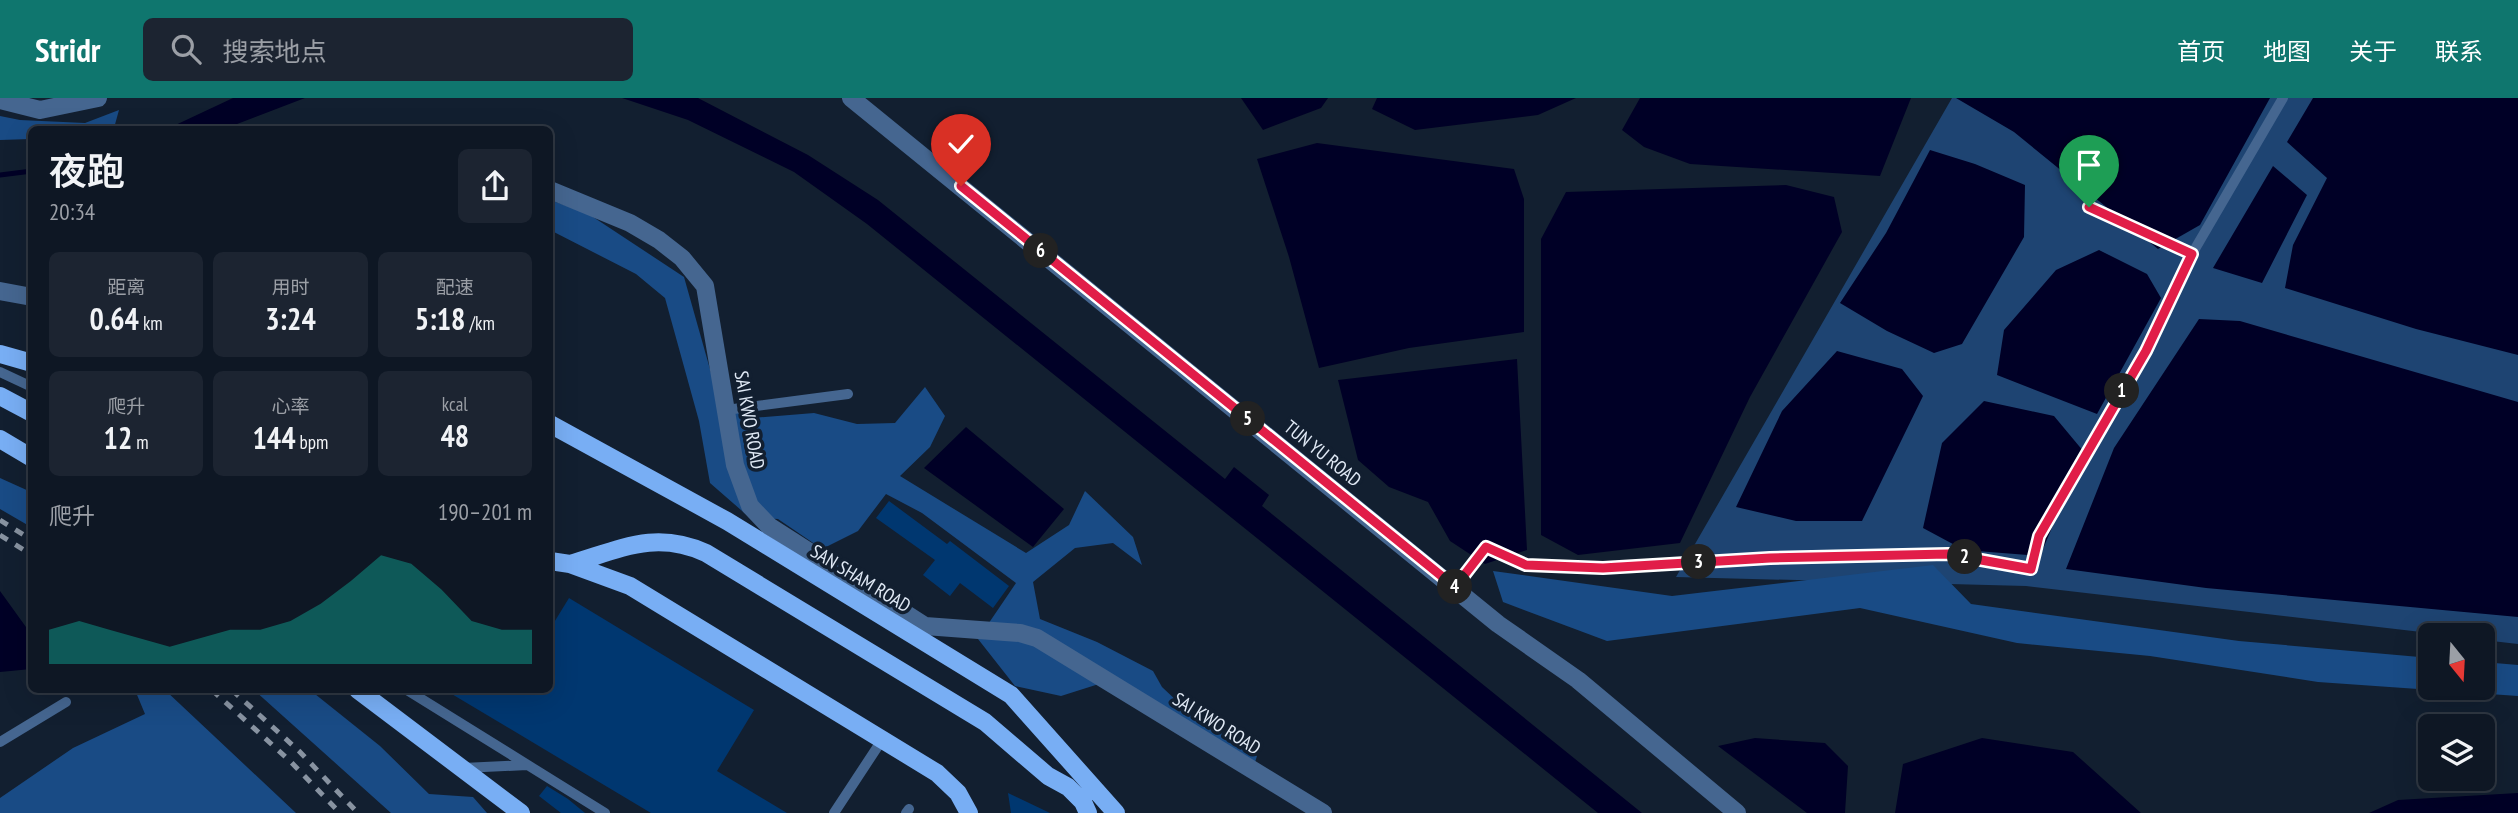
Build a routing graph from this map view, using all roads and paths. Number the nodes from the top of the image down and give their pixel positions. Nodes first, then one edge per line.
1 (98, 98) edge
2 (851, 98) edge
3 (2283, 98) edge
4 (0, 100) edge
5 (41, 104) edge
6 (553, 191) edge
7 (2089, 207) dead end
8 (2192, 254) junction
9 (0, 291) edge
10 (28, 296) edge
11 (0, 354) edge
12 (28, 362) edge
13 (0, 372) edge
14 (28, 385) edge
15 (848, 394) dead end
16 (0, 396) edge
17 (726, 410) junction
18 (28, 412) edge
19 (553, 426) edge
20 (0, 439) edge
21 (28, 456) edge
22 (553, 561) edge
23 (570, 564) junction
24 (1455, 587) junction
25 (362, 693) edge
26 (412, 693) edge
27 (66, 702) dead end
28 (882, 740) junction
29 (0, 741) edge
30 (526, 764) junction
31 (462, 768) junction
32 (521, 813) edge
33 (591, 813) edge
34 (605, 813) edge
35 (834, 813) edge
36 (969, 813) edge
37 (1088, 813) edge
38 (1116, 813) edge
39 (1323, 813) edge
40 (1737, 813) edge

1 - 5 street
2 - 24 street, TUN YU ROAD
3 - 8 lane
4 - 5 street
6 - 17 street, SAI KWO ROAD
7 - 8 lane
8 - 24 lane
9 - 10 street
11 - 12 main road
13 - 14 lane
15 - 17 lane
16 - 18 main road
17 - 39 street, SAI KWO ROAD
19 - 38 main road, SAN SHAM ROAD
20 - 21 main road
22 - 23 main road
23 - 28 main road
23 - 37 main road
24 - 40 street, TUN YU ROAD
25 - 31 main road
26 - 30 lane
27 - 29 lane
28 - 35 lane
28 - 36 main road
30 - 31 lane
30 - 33 lane
30 - 34 lane
31 - 32 main road

